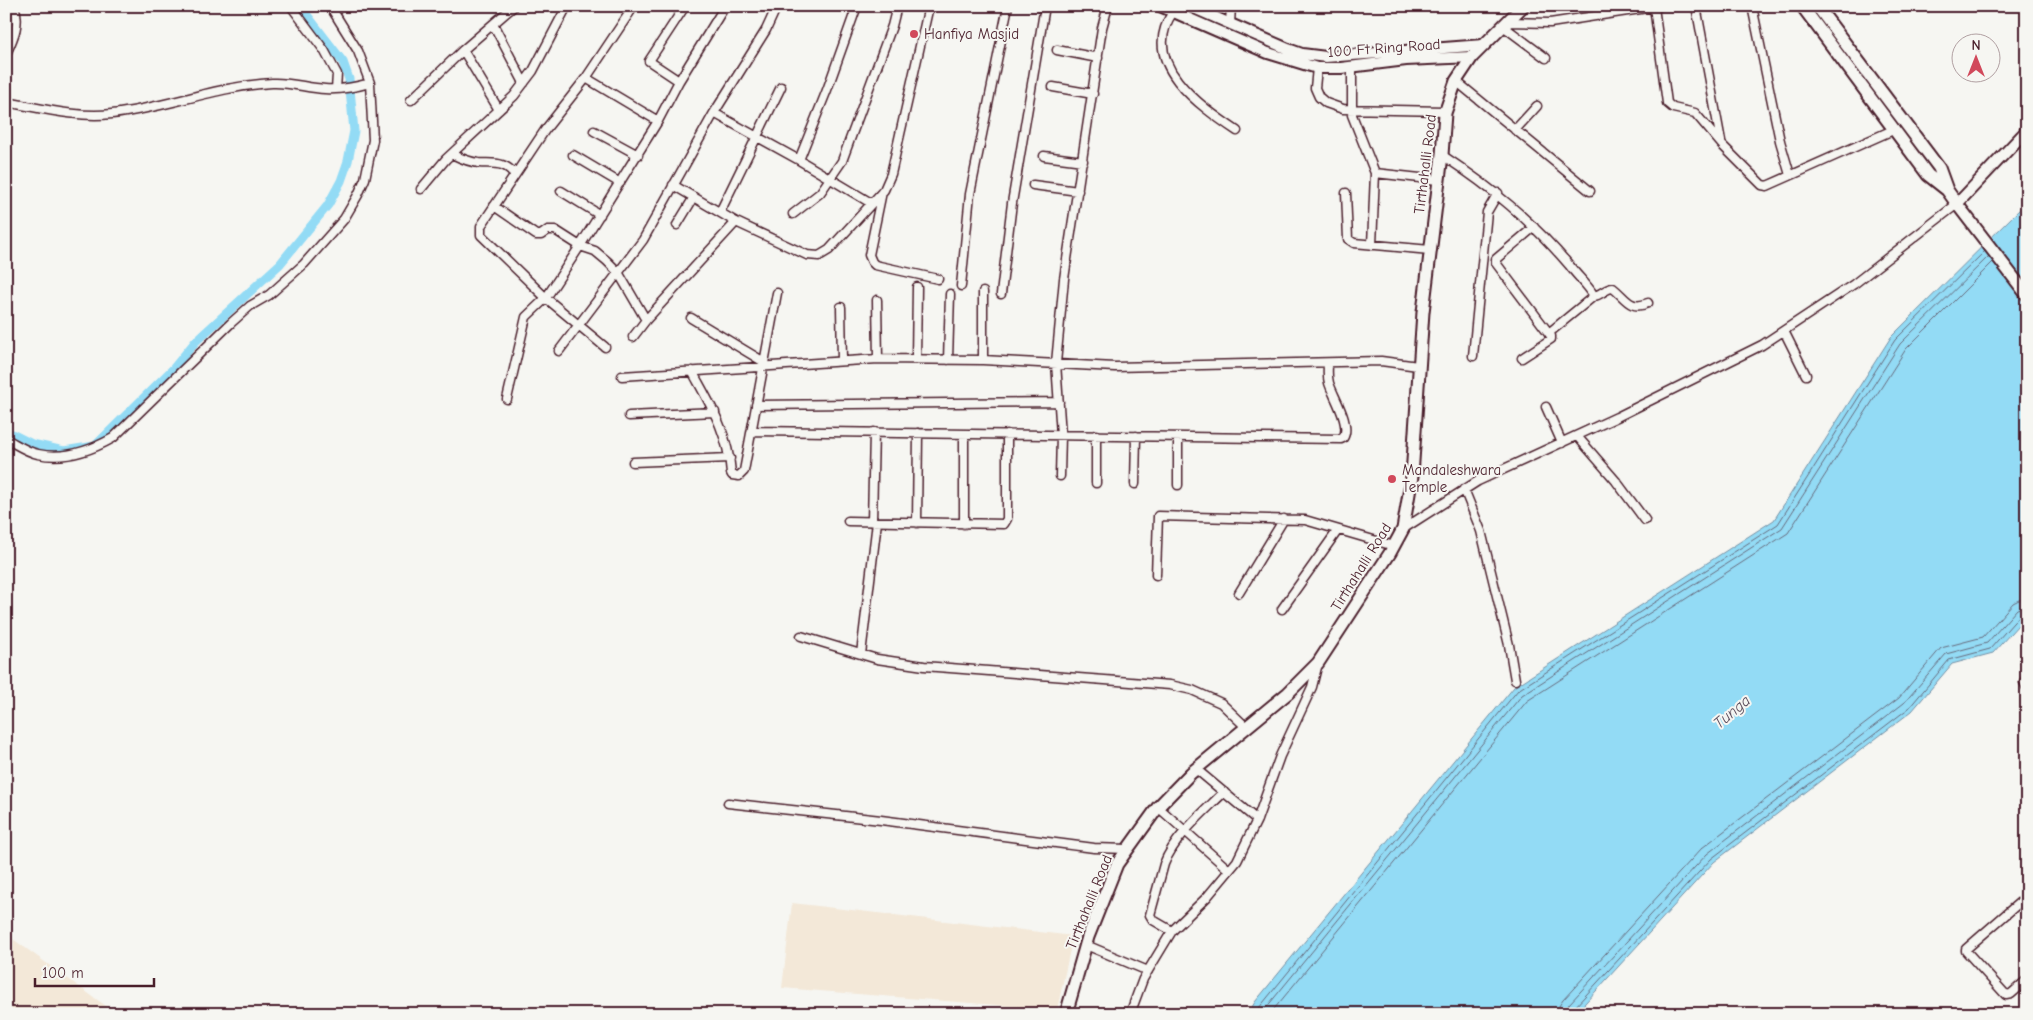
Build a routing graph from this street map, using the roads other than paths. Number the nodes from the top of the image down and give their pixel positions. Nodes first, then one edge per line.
1 (14, 6) edge
2 (291, 6) edge
3 (330, 6) edge
4 (514, 6) edge
5 (567, 6) edge
6 (634, 6) edge
7 (684, 6) edge
8 (725, 6) edge
9 (777, 6) edge
10 (857, 6) edge
11 (897, 6) edge
12 (929, 6) edge
13 (1008, 6) edge
14 (1045, 6) edge
15 (1108, 6) edge
16 (1160, 6) edge
17 (1189, 6) edge
18 (1231, 6) edge
19 (1523, 6) edge
20 (1696, 6) edge
21 (1752, 6) edge
22 (1802, 6) edge
23 (1817, 6) edge
24 (1657, 7) edge
25 (1172, 12) junction
26 (493, 24) junction
27 (1230, 24) junction
28 (1505, 24) junction
29 (1483, 45) junction
30 (463, 50) junction
31 (1057, 50) dead end
32 (6, 54) edge
33 (1472, 57) junction
34 (1098, 58) junction
35 (1546, 58) dead end
36 (1352, 67) junction
37 (1317, 68) junction
38 (586, 78) junction
39 (679, 80) junction
40 (1456, 82) junction
41 (524, 83) junction
42 (367, 84) junction
43 (781, 87) dead end
44 (1053, 87) dead end
45 (339, 88) junction
46 (1093, 94) junction
47 (411, 100) dead end
48 (6, 102) edge
49 (1537, 106) dead end
50 (1350, 109) junction
51 (499, 110) junction
52 (1445, 111) junction
53 (714, 113) junction
54 (658, 121) junction
55 (1515, 130) junction
56 (1893, 130) junction
57 (2027, 130) edge
58 (594, 131) dead end
59 (1237, 132) dead end
60 (757, 137) junction
61 (1722, 143) junction
62 (452, 154) junction
63 (573, 155) dead end
64 (638, 155) junction
65 (1442, 155) junction
66 (1044, 156) dead end
67 (799, 160) junction
68 (1083, 161) junction
69 (1375, 173) junction
70 (515, 175) junction
71 (1790, 175) junction
72 (831, 178) junction
73 (1438, 180) junction
74 (620, 183) junction
75 (673, 185) junction
76 (1033, 186) dead end
77 (421, 189) dead end
78 (1947, 190) junction
79 (561, 191) dead end
80 (1078, 191) junction
81 (882, 192) junction
82 (1346, 192) dead end
83 (1590, 192) dead end
84 (1498, 193) junction
85 (694, 197) junction
86 (871, 203) junction
87 (494, 206) junction
88 (1960, 208) junction
89 (720, 212) junction
90 (793, 214) dead end
91 (600, 215) junction
92 (736, 222) junction
93 (677, 225) dead end
94 (1534, 228) junction
95 (1372, 245) junction
96 (580, 246) junction
97 (1430, 250) junction
98 (618, 272) junction
99 (938, 278) dead end
100 (961, 286) dead end
101 (916, 287) dead end
102 (983, 292) dead end
103 (777, 293) dead end
104 (950, 294) dead end
105 (1001, 294) dead end
106 (2027, 295) edge
107 (1594, 296) junction
108 (546, 298) junction
109 (877, 300) dead end
110 (1648, 303) dead end
111 (841, 307) dead end
112 (691, 318) dead end
113 (646, 320) junction
114 (579, 325) junction
115 (1784, 331) junction
116 (1550, 332) junction
117 (633, 337) dead end
118 (605, 347) dead end
119 (559, 351) dead end
120 (1473, 356) dead end
121 (1522, 358) dead end
122 (878, 359) junction
123 (916, 359) junction
124 (842, 360) junction
125 (948, 360) junction
126 (983, 360) junction
127 (1328, 363) junction
128 (763, 364) junction
129 (1056, 364) junction
130 (1418, 366) junction
131 (692, 371) junction
132 (1806, 375) dead end
133 (622, 376) dead end
134 (507, 400) dead end
135 (1058, 402) junction
136 (756, 405) junction
137 (1546, 408) dead end
138 (714, 412) junction
139 (629, 416) dead end
140 (752, 431) junction
141 (874, 432) junction
142 (918, 433) junction
143 (964, 434) junction
144 (1007, 434) junction
145 (1061, 435) junction
146 (1096, 435) junction
147 (1136, 436) junction
148 (1577, 436) junction
149 (1178, 437) junction
150 (6, 439) edge
151 (1562, 443) junction
152 (730, 458) junction
153 (633, 462) dead end
154 (1060, 476) dead end
155 (1096, 483) dead end
156 (1136, 484) dead end
157 (1178, 485) dead end
158 (1464, 489) junction
159 (1284, 519) junction
160 (1645, 520) dead end
161 (848, 521) dead end
162 (875, 522) junction
163 (917, 523) junction
164 (964, 524) junction
165 (1403, 529) junction
166 (1338, 530) junction
167 (1394, 546) junction
168 (1156, 575) dead end
169 (1240, 593) dead end
170 (1282, 609) dead end
171 (801, 636) dead end
172 (861, 654) junction
173 (1318, 663) junction
174 (2027, 677) edge
175 (1515, 680) dead end
176 (2027, 688) edge
177 (1246, 727) junction
178 (1196, 769) junction
179 (1224, 792) junction
180 (728, 803) dead end
181 (1158, 807) junction
182 (1257, 820) junction
183 (1186, 832) junction
184 (1128, 849) junction
185 (1229, 870) junction
186 (2024, 898) edge
187 (2027, 907) edge
188 (1172, 931) junction
189 (1086, 946) junction
190 (1148, 971) junction
191 (2027, 980) edge
192 (1066, 1014) edge
193 (1130, 1014) edge

1 - 32 street
2 - 45 street
3 - 42 street
4 - 26 street
5 - 41 street
6 - 38 street
7 - 39 street
8 - 39 street
9 - 53 street
10 - 67 street
11 - 72 street
12 - 81 street
13 - 100 street
14 - 105 street
15 - 34 street
16 - 25 main road, 100 Ft Ring Road
17 - 27 main road, 100 Ft Ring Road
18 - 27 street
19 - 28 highway, Tirthahalli Road
20 - 61 street
21 - 71 street
22 - 56 highway
23 - 78 highway
24 - 28 street
24 - 61 street
25 - 37 main road, 100 Ft Ring Road
25 - 59 street
26 - 30 street
26 - 41 street
27 - 29 main road, 100 Ft Ring Road
28 - 29 highway, Tirthahalli Road
28 - 35 street
29 - 33 highway, Tirthahalli Road
30 - 47 street
30 - 51 street
31 - 34 street
33 - 36 main road, 100 Ft Ring Road
33 - 40 highway, Tirthahalli Road
34 - 46 street
36 - 37 main road, 100 Ft Ring Road
36 - 50 street
37 - 50 street
38 - 54 street
38 - 70 street
39 - 54 street
40 - 52 highway, Tirthahalli Road
40 - 55 street
41 - 51 street
42 - 45 street
42 - 150 street
43 - 60 street
44 - 46 street
45 - 48 street
46 - 68 street
49 - 55 street
50 - 52 street
50 - 69 street
51 - 62 street
52 - 65 highway, Tirthahalli Road
53 - 60 street
53 - 75 street
54 - 64 street
55 - 83 street
56 - 71 street
56 - 78 highway
57 - 88 main road
58 - 64 street
60 - 67 street
60 - 89 street
61 - 71 street
62 - 70 street
62 - 77 street
63 - 74 street
64 - 74 street
65 - 73 highway, Tirthahalli Road
65 - 84 street
66 - 68 street
67 - 72 street
68 - 80 street
69 - 73 street
69 - 95 street
70 - 87 street
72 - 86 street
72 - 90 street
73 - 97 highway, Tirthahalli Road
74 - 91 street
75 - 85 street
75 - 98 street
76 - 80 street
78 - 88 highway
79 - 91 street
80 - 129 street
81 - 86 street
81 - 99 street
82 - 95 street
84 - 94 street
84 - 120 street
85 - 89 street
85 - 93 street
86 - 92 street
87 - 96 street
87 - 108 street
88 - 106 highway
88 - 115 street
89 - 92 street
91 - 96 street
92 - 113 street
94 - 107 street
94 - 116 street
95 - 97 street
96 - 98 street
96 - 108 street
97 - 130 highway, Tirthahalli Road
98 - 113 street
98 - 114 street
101 - 123 street
102 - 126 street
103 - 128 street
104 - 125 street
107 - 110 street
107 - 116 street
108 - 114 street
108 - 134 street
109 - 122 street
111 - 124 street
112 - 128 street
113 - 117 street
114 - 118 street
114 - 119 street
115 - 132 street
115 - 148 street
116 - 121 street
122 - 123 street
122 - 124 street
123 - 125 street
124 - 128 street
125 - 126 street
126 - 129 street
127 - 129 street
127 - 130 street
127 - 149 street
128 - 131 street
128 - 136 street
129 - 135 street
130 - 165 highway, Tirthahalli Road
131 - 133 street
131 - 138 street
135 - 136 street
135 - 145 street
136 - 140 street
137 - 151 street
138 - 139 street
138 - 152 street
140 - 141 street
140 - 152 street
141 - 142 street
141 - 162 street
142 - 143 street
142 - 163 street
143 - 144 street
143 - 164 street
144 - 145 street
144 - 164 street
145 - 146 street
145 - 154 street
146 - 147 street
146 - 155 street
147 - 149 street
147 - 156 street
148 - 151 street
148 - 160 street
149 - 157 street
151 - 158 street
152 - 153 street
158 - 165 street
158 - 175 street
159 - 166 street
159 - 168 street
159 - 169 street
161 - 162 street
162 - 163 street
162 - 172 street
163 - 164 street
165 - 167 highway, Tirthahalli Road
166 - 167 street
166 - 170 street
167 - 173 highway, Tirthahalli Road
171 - 172 street
172 - 177 street
173 - 177 highway, Tirthahalli Road
173 - 182 street
174 - 176 street
177 - 178 highway, Tirthahalli Road
178 - 179 street
178 - 181 highway, Tirthahalli Road
179 - 182 street
179 - 183 street
180 - 184 street
181 - 183 street
181 - 184 highway, Tirthahalli Road
182 - 185 street
183 - 185 street
183 - 188 street
184 - 189 highway, Tirthahalli Road
185 - 188 street
186 - 187 street
186 - 191 street
188 - 190 street
189 - 190 street
189 - 192 highway, Tirthahalli Road
190 - 193 street

